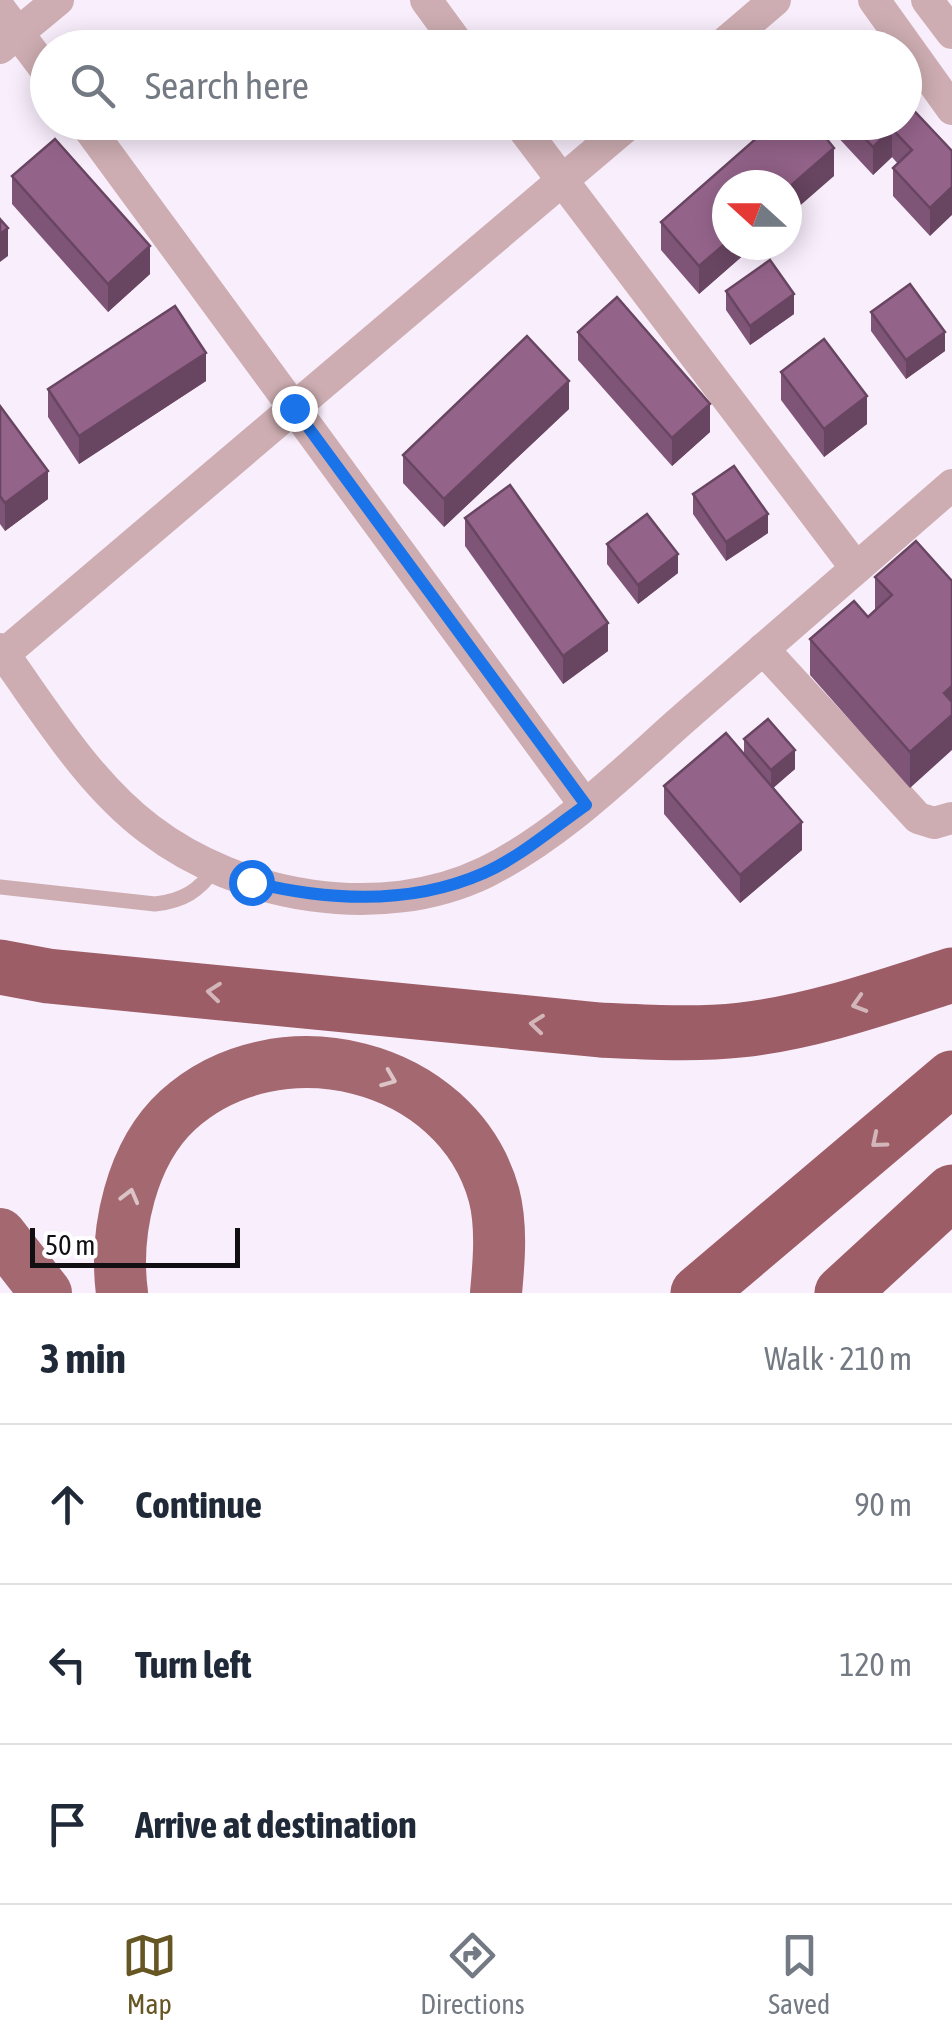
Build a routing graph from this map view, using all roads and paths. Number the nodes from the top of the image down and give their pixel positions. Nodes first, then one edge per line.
1 (58, 0) edge
2 (426, 0) edge
3 (775, 0) edge
4 (874, 0) edge
5 (928, 0) edge
6 (6, 30) edge
7 (448, 30) edge
8 (740, 30) edge
9 (896, 30) edge
10 (952, 33) edge
11 (30, 55) edge
12 (922, 66) edge
13 (952, 108) edge
14 (97, 140) edge
15 (531, 140) edge
16 (610, 140) edge
17 (562, 181) junction
18 (294, 408) junction
19 (952, 486) edge
20 (856, 568) junction
21 (763, 649) junction
22 (2, 652) edge
23 (586, 805) junction
24 (952, 818) edge
25 (215, 868) junction
26 (0, 887) edge
27 (0, 967) edge
28 (952, 975) edge
29 (952, 1078) edge
30 (952, 1192) edge
31 (0, 1234) edge
32 (46, 1293) edge
33 (122, 1293) edge
34 (496, 1293) edge
35 (698, 1293) edge
36 (842, 1293) edge

1 - 6 street
2 - 7 street
3 - 8 street
4 - 9 street
5 - 10 street
6 - 11 street
12 - 13 street
14 - 18 street
15 - 17 street
16 - 17 street
17 - 18 street
17 - 20 street
18 - 22 street
18 - 23 street
19 - 20 street
20 - 21 street
21 - 23 street
21 - 24 street
22 - 25 street
23 - 25 street
25 - 26 lane
28 -> 27 highway
29 -> 35 highway
30 - 36 highway
31 - 32 highway
33 -> 34 highway

